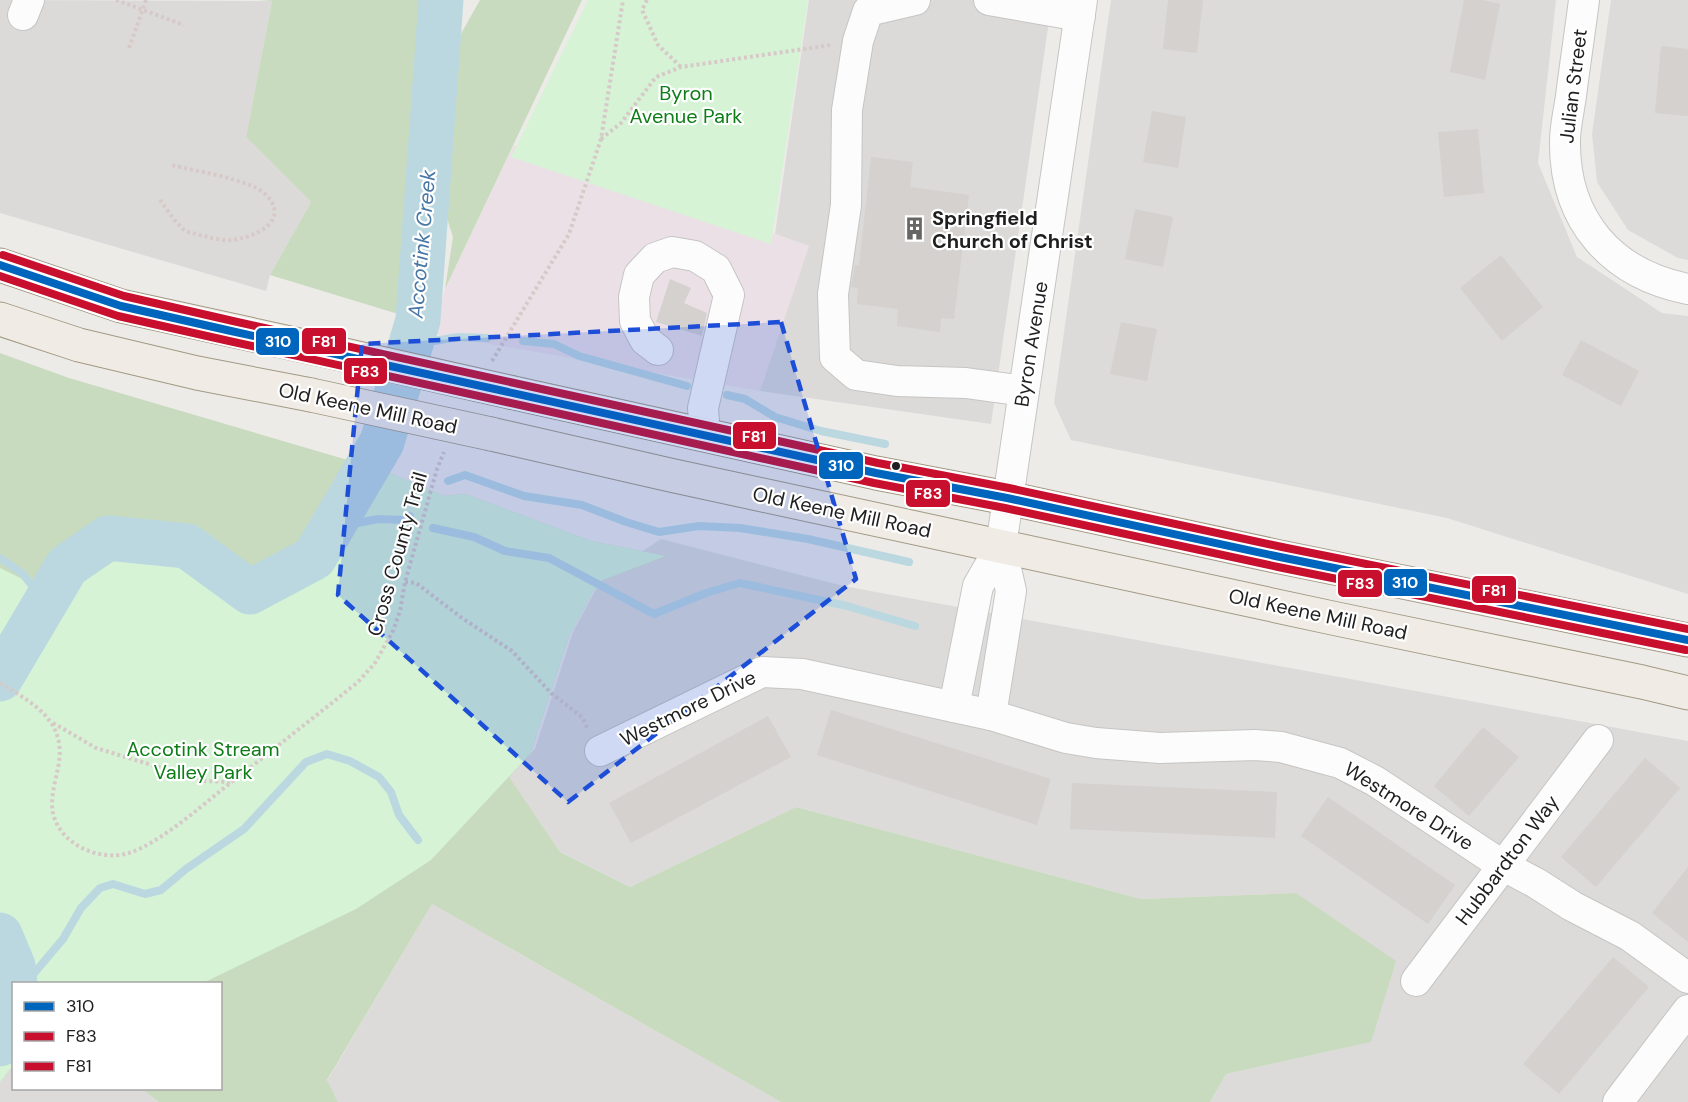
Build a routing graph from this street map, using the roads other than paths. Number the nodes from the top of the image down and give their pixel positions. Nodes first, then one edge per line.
1 (915, 0) edge
2 (989, 0) edge
3 (1584, 0) edge
4 (1081, 8) edge
5 (0, 265) edge
6 (1688, 289) edge
7 (0, 319) edge
8 (658, 350) dead end
9 (1024, 391) junction
10 (705, 436) junction
11 (1007, 498) junction
12 (1001, 546) junction
13 (1688, 640) edge
14 (1688, 693) edge
15 (954, 707) junction
16 (991, 715) junction
17 (1598, 740) dead end
18 (600, 751) road end
19 (1502, 865) junction
20 (1688, 978) edge
21 (1416, 981) dead end
22 (1688, 1010) edge
23 (1618, 1102) edge

1 - 9 street
2 - 4 street
3 - 6 street, Julian Street
4 - 9 street, Byron Avenue
5 - 10 main road, bridge
7 - 12 main road, Old Keene Mill Road, bridge
8 - 10 street
9 - 11 street, Byron Avenue
10 - 11 main road
11 - 12 street, Byron Avenue
11 - 13 main road
12 - 14 main road, Old Keene Mill Road
12 - 15 street
12 - 16 street
15 - 16 street, Westmore Drive
15 - 18 street, Westmore Drive
16 - 19 street, Westmore Drive
17 - 19 street, Hubbardton Way
19 - 20 street, Westmore Drive
19 - 21 street, Hubbardton Way
22 - 23 street

